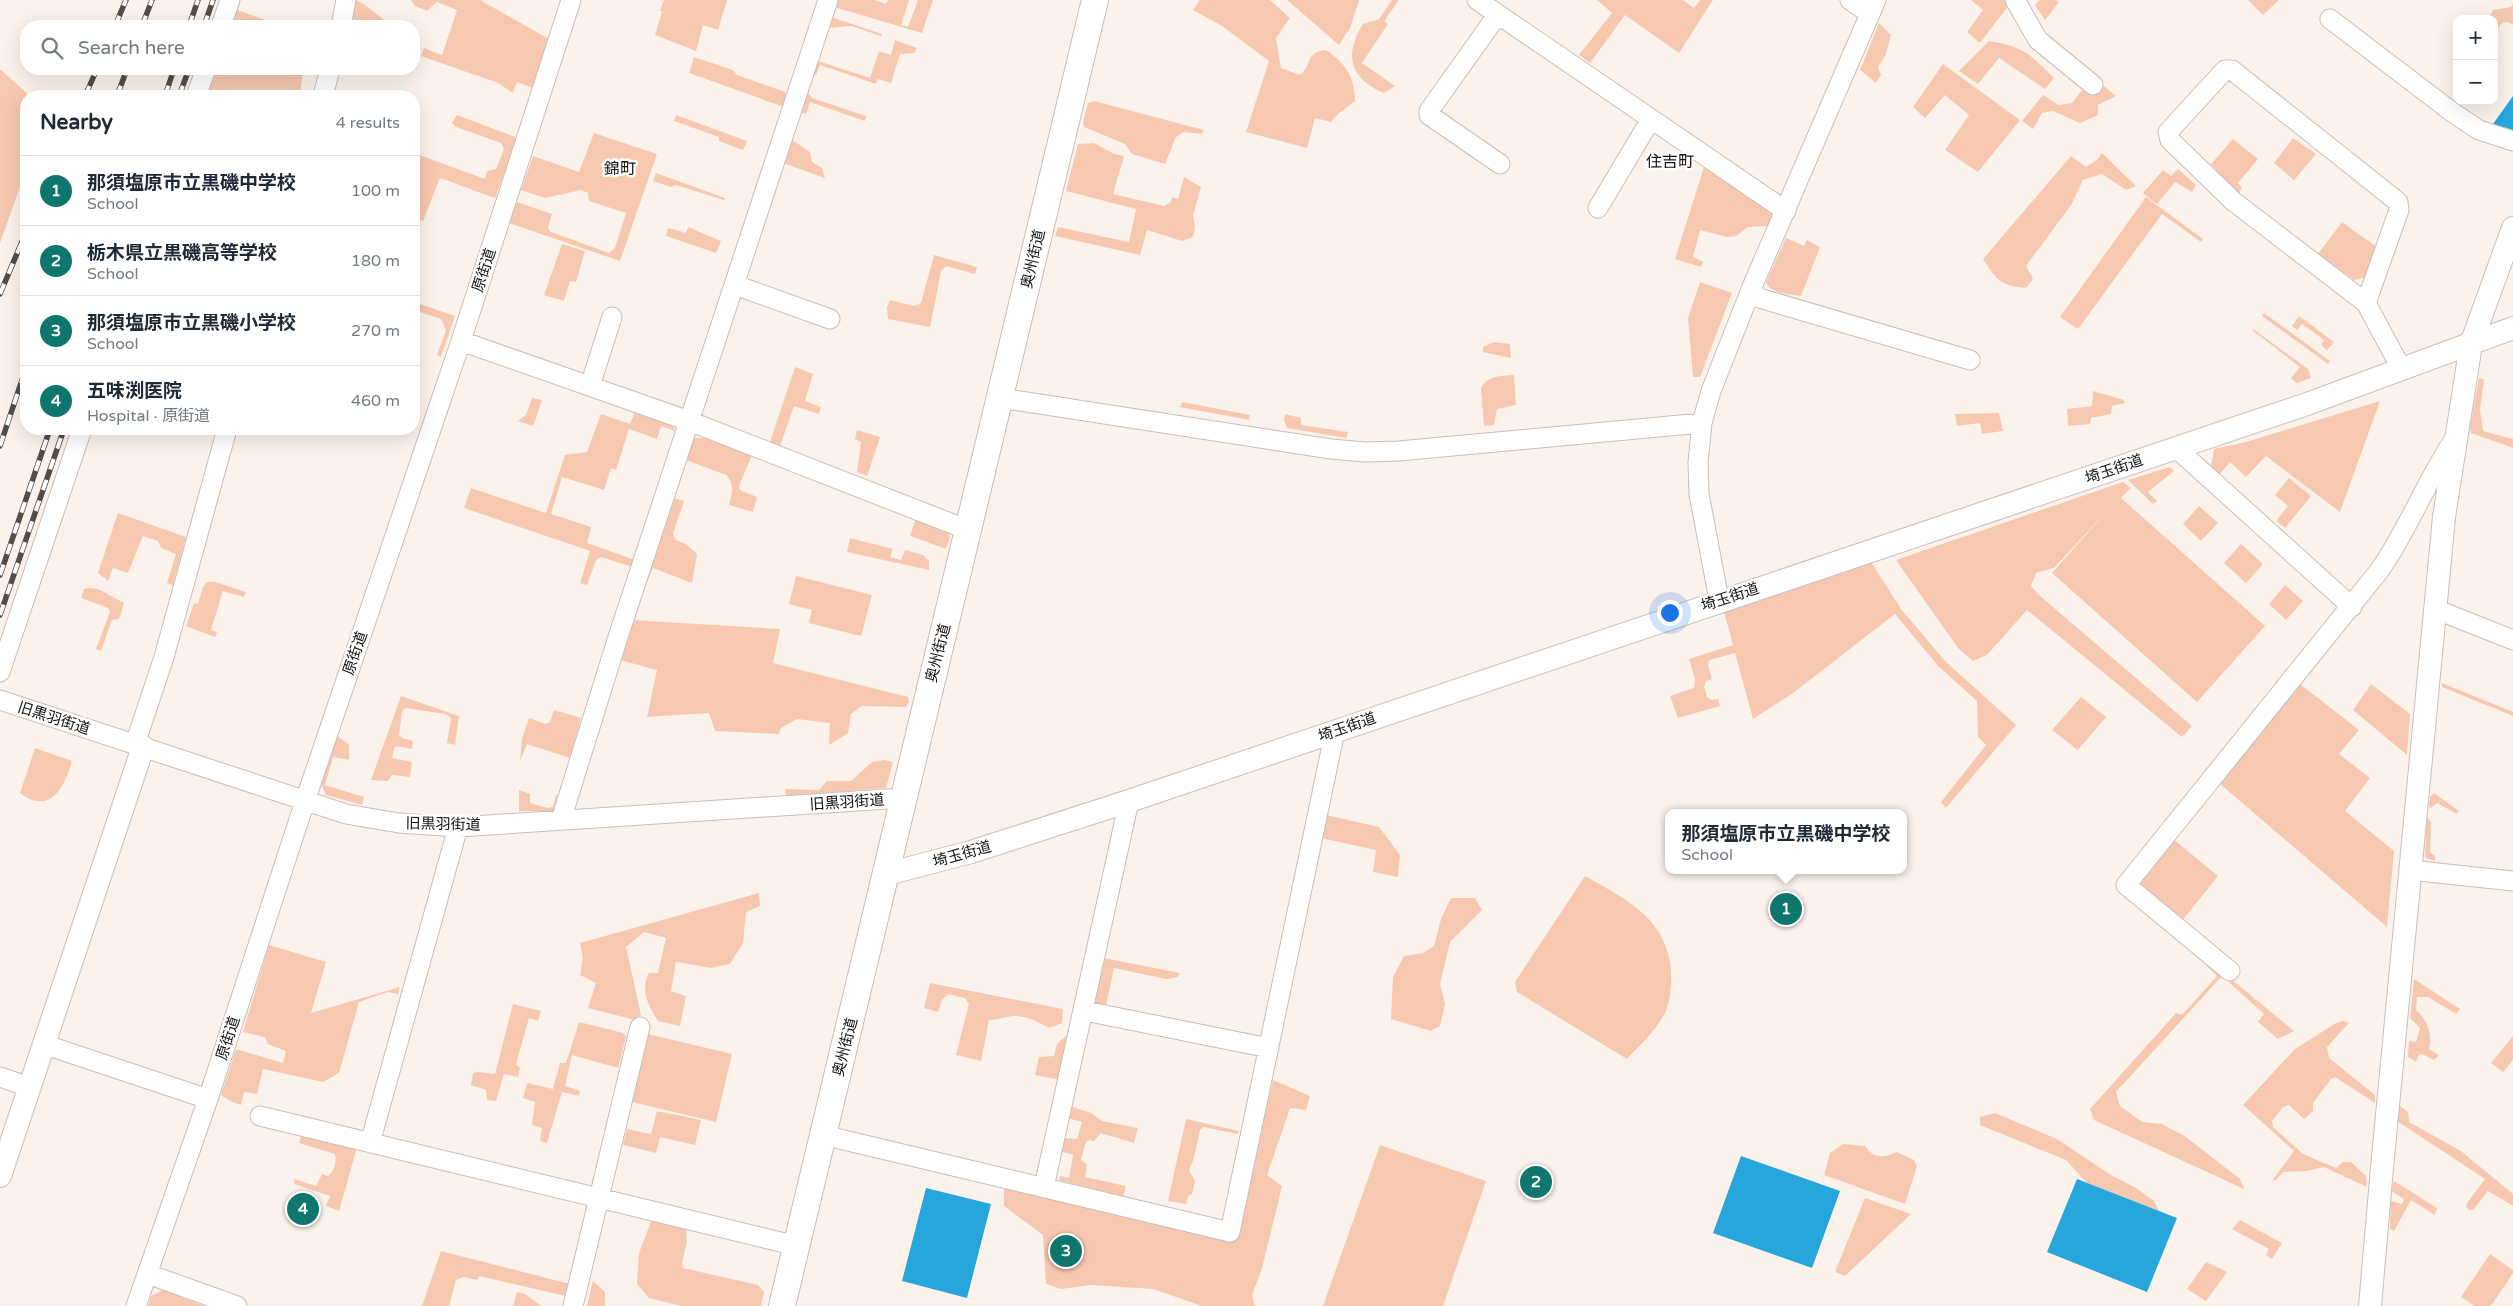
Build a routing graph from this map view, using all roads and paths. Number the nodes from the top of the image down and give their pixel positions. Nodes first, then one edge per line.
1 (230, 0) edge
2 (346, 0) edge
3 (571, 0) edge
4 (828, 0) edge
5 (1095, 0) edge
6 (1477, 0) edge
7 (1850, 0) edge
8 (2015, 0) edge
9 (1873, 7) edge
10 (1498, 14) junction
11 (2330, 19) dead end
12 (223, 20) edge
13 (342, 20) edge
14 (204, 75) edge
15 (328, 75) edge
16 (2093, 85) dead end
17 (198, 90) edge
18 (325, 90) edge
19 (1651, 119) junction
20 (2513, 140) edge
21 (1500, 164) dead end
22 (1598, 208) dead end
23 (1786, 211) junction
24 (2513, 228) edge
25 (735, 285) junction
26 (1749, 294) junction
27 (2366, 303) junction
28 (612, 317) dead end
29 (830, 319) dead end
30 (2513, 328) edge
31 (461, 341) junction
32 (2471, 344) junction
33 (1970, 360) dead end
34 (2402, 370) junction
35 (590, 386) junction
36 (1000, 398) junction
37 (689, 421) junction
38 (1702, 423) junction
39 (80, 435) edge
40 (226, 435) edge
41 (2456, 437) junction
42 (2176, 448) junction
43 (968, 530) junction
44 (1719, 600) junction
45 (2352, 606) junction
46 (2435, 609) junction
47 (2513, 640) edge
48 (0, 672) edge
49 (0, 700) edge
50 (1335, 731) junction
51 (139, 746) junction
52 (903, 798) junction
53 (305, 801) junction
54 (1129, 801) junction
55 (561, 820) junction
56 (458, 827) junction
57 (2410, 870) junction
58 (887, 874) junction
59 (2513, 882) edge
60 (2230, 971) dead end
61 (1085, 1011) junction
62 (640, 1027) dead end
63 (43, 1044) junction
64 (1269, 1048) junction
65 (0, 1077) edge
66 (29, 1087) junction
67 (208, 1099) junction
68 (260, 1116) dead end
69 (823, 1135) junction
70 (370, 1143) junction
71 (0, 1176) edge
72 (1044, 1187) junction
73 (600, 1199) junction
74 (797, 1246) junction
75 (148, 1274) junction
76 (136, 1306) edge
77 (237, 1306) edge
78 (574, 1306) edge
79 (782, 1306) edge
80 (2370, 1306) edge

1 - 12 street
2 - 13 street
3 - 31 street, 原街道
4 - 25 street
5 - 36 main road, 奥州街道
6 - 10 street
7 - 9 street
8 - 16 street
9 - 23 street
10 - 19 street
10 - 21 street
11 - 20 street
14 - 17 street
15 - 18 street
19 - 22 street
19 - 23 street
23 - 26 street
24 - 32 street
25 - 29 street
25 - 37 street
26 - 33 street
26 - 38 street
27 - 27 street
27 - 34 street
28 - 35 street
30 - 32 street, 埼玉街道
31 - 35 street
31 - 53 street, 原街道
32 - 34 street, 埼玉街道
32 - 41 street
34 - 42 street, 埼玉街道
35 - 37 street
36 - 38 street
36 - 43 main road, 奥州街道
37 - 43 street
37 - 55 street
38 - 44 street
39 - 48 street
40 - 51 street
41 - 45 street
41 - 46 street
42 - 44 street, 埼玉街道
42 - 45 street
43 - 52 main road, 奥州街道
44 - 50 street, 埼玉街道
45 - 60 street
46 - 47 street
46 - 57 street
49 - 51 street, 旧黒羽街道
50 - 54 street, 埼玉街道
50 - 64 street
51 - 53 street, 旧黒羽街道
51 - 63 street
52 - 55 street, 旧黒羽街道
52 - 58 main road, 奥州街道
53 - 56 street, 旧黒羽街道
53 - 67 street, 原街道
54 - 58 street, 埼玉街道
54 - 61 street
55 - 56 street, 旧黒羽街道
56 - 70 street
57 - 59 street
57 - 80 street
58 - 69 main road, 奥州街道
61 - 64 street
61 - 72 street
62 - 73 street
63 - 66 street
63 - 67 street
64 - 72 street
65 - 66 street
66 - 71 street
67 - 75 street, 原街道
68 - 70 street
69 - 72 street
69 - 74 main road, 奥州街道
70 - 73 street
73 - 74 street
73 - 78 street
74 - 79 main road, 奥州街道
75 - 76 street, 原街道
75 - 77 street

